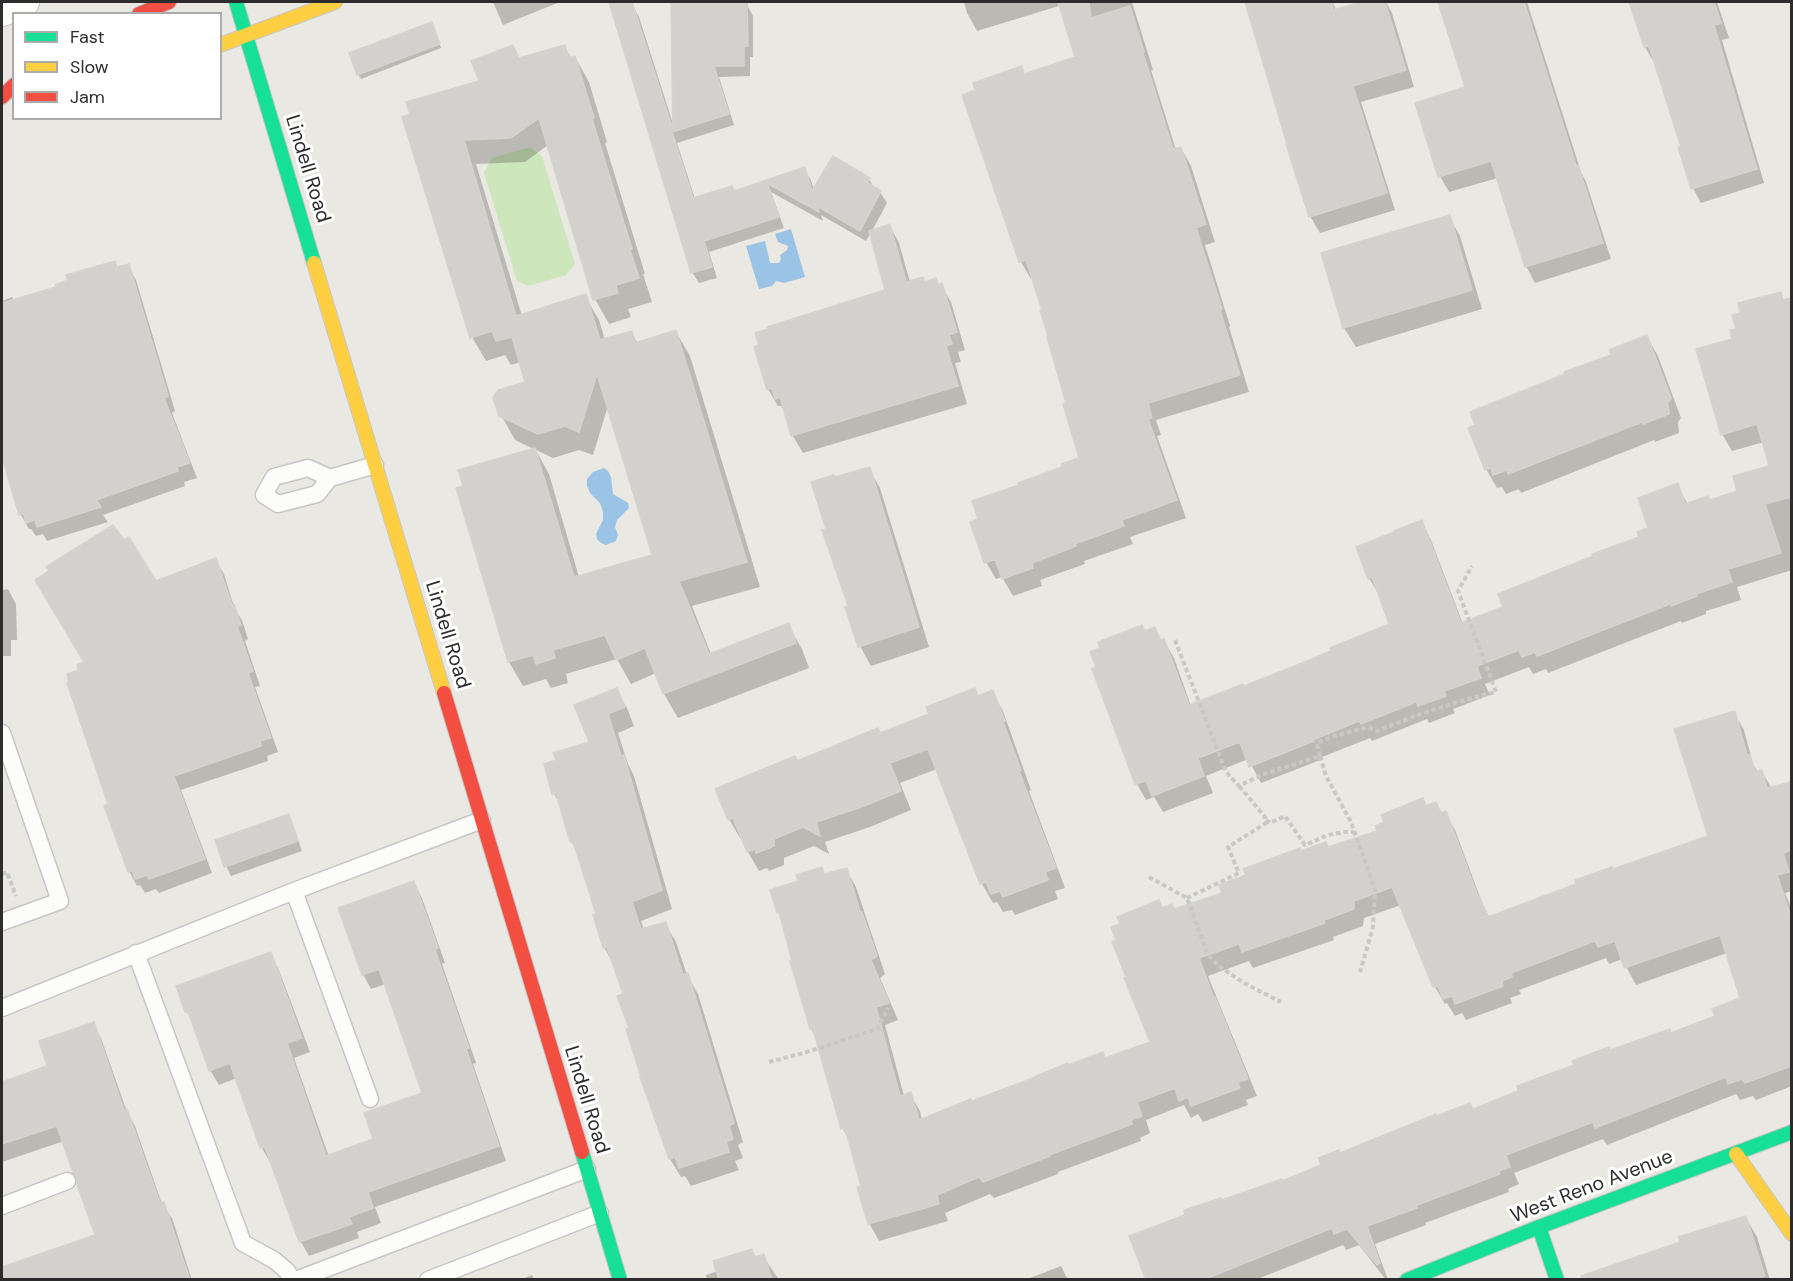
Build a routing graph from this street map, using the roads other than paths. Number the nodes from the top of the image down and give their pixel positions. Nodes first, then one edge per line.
1 (23, 2) edge
2 (169, 2) edge
3 (236, 2) edge
4 (335, 2) edge
5 (2, 10) edge
6 (144, 12) edge
7 (246, 36) junction
8 (222, 44) edge
9 (375, 465) junction
10 (330, 478) dead end
11 (2, 733) edge
12 (482, 820) junction
13 (294, 891) junction
14 (2, 922) edge
15 (136, 953) junction
16 (2, 1008) edge
17 (370, 1099) dead end
18 (1791, 1132) edge
19 (1736, 1154) junction
20 (586, 1169) junction
21 (68, 1181) dead end
22 (2, 1206) edge
23 (600, 1213) junction
24 (1539, 1227) junction
25 (1791, 1234) edge
26 (294, 1280) edge
27 (428, 1280) edge
28 (620, 1280) edge
29 (1407, 1280) edge
30 (1557, 1280) edge

1 - 5 street
2 - 6 street
3 - 7 street, Lindell Road
4 - 7 street
7 - 8 street
7 - 9 street, Lindell Road
9 - 10 lane
9 - 12 street, Lindell Road
11 - 14 lane
12 - 13 lane
12 - 20 street, Lindell Road
13 - 15 lane
13 - 17 lane
15 - 16 lane
15 - 26 lane
18 - 19 street, West Reno Avenue
19 - 24 street, West Reno Avenue
19 - 25 street
20 - 23 street, Lindell Road
20 - 26 lane
21 - 22 lane
23 - 27 lane
23 - 28 street, Lindell Road
24 - 29 street, West Reno Avenue
24 - 30 street

